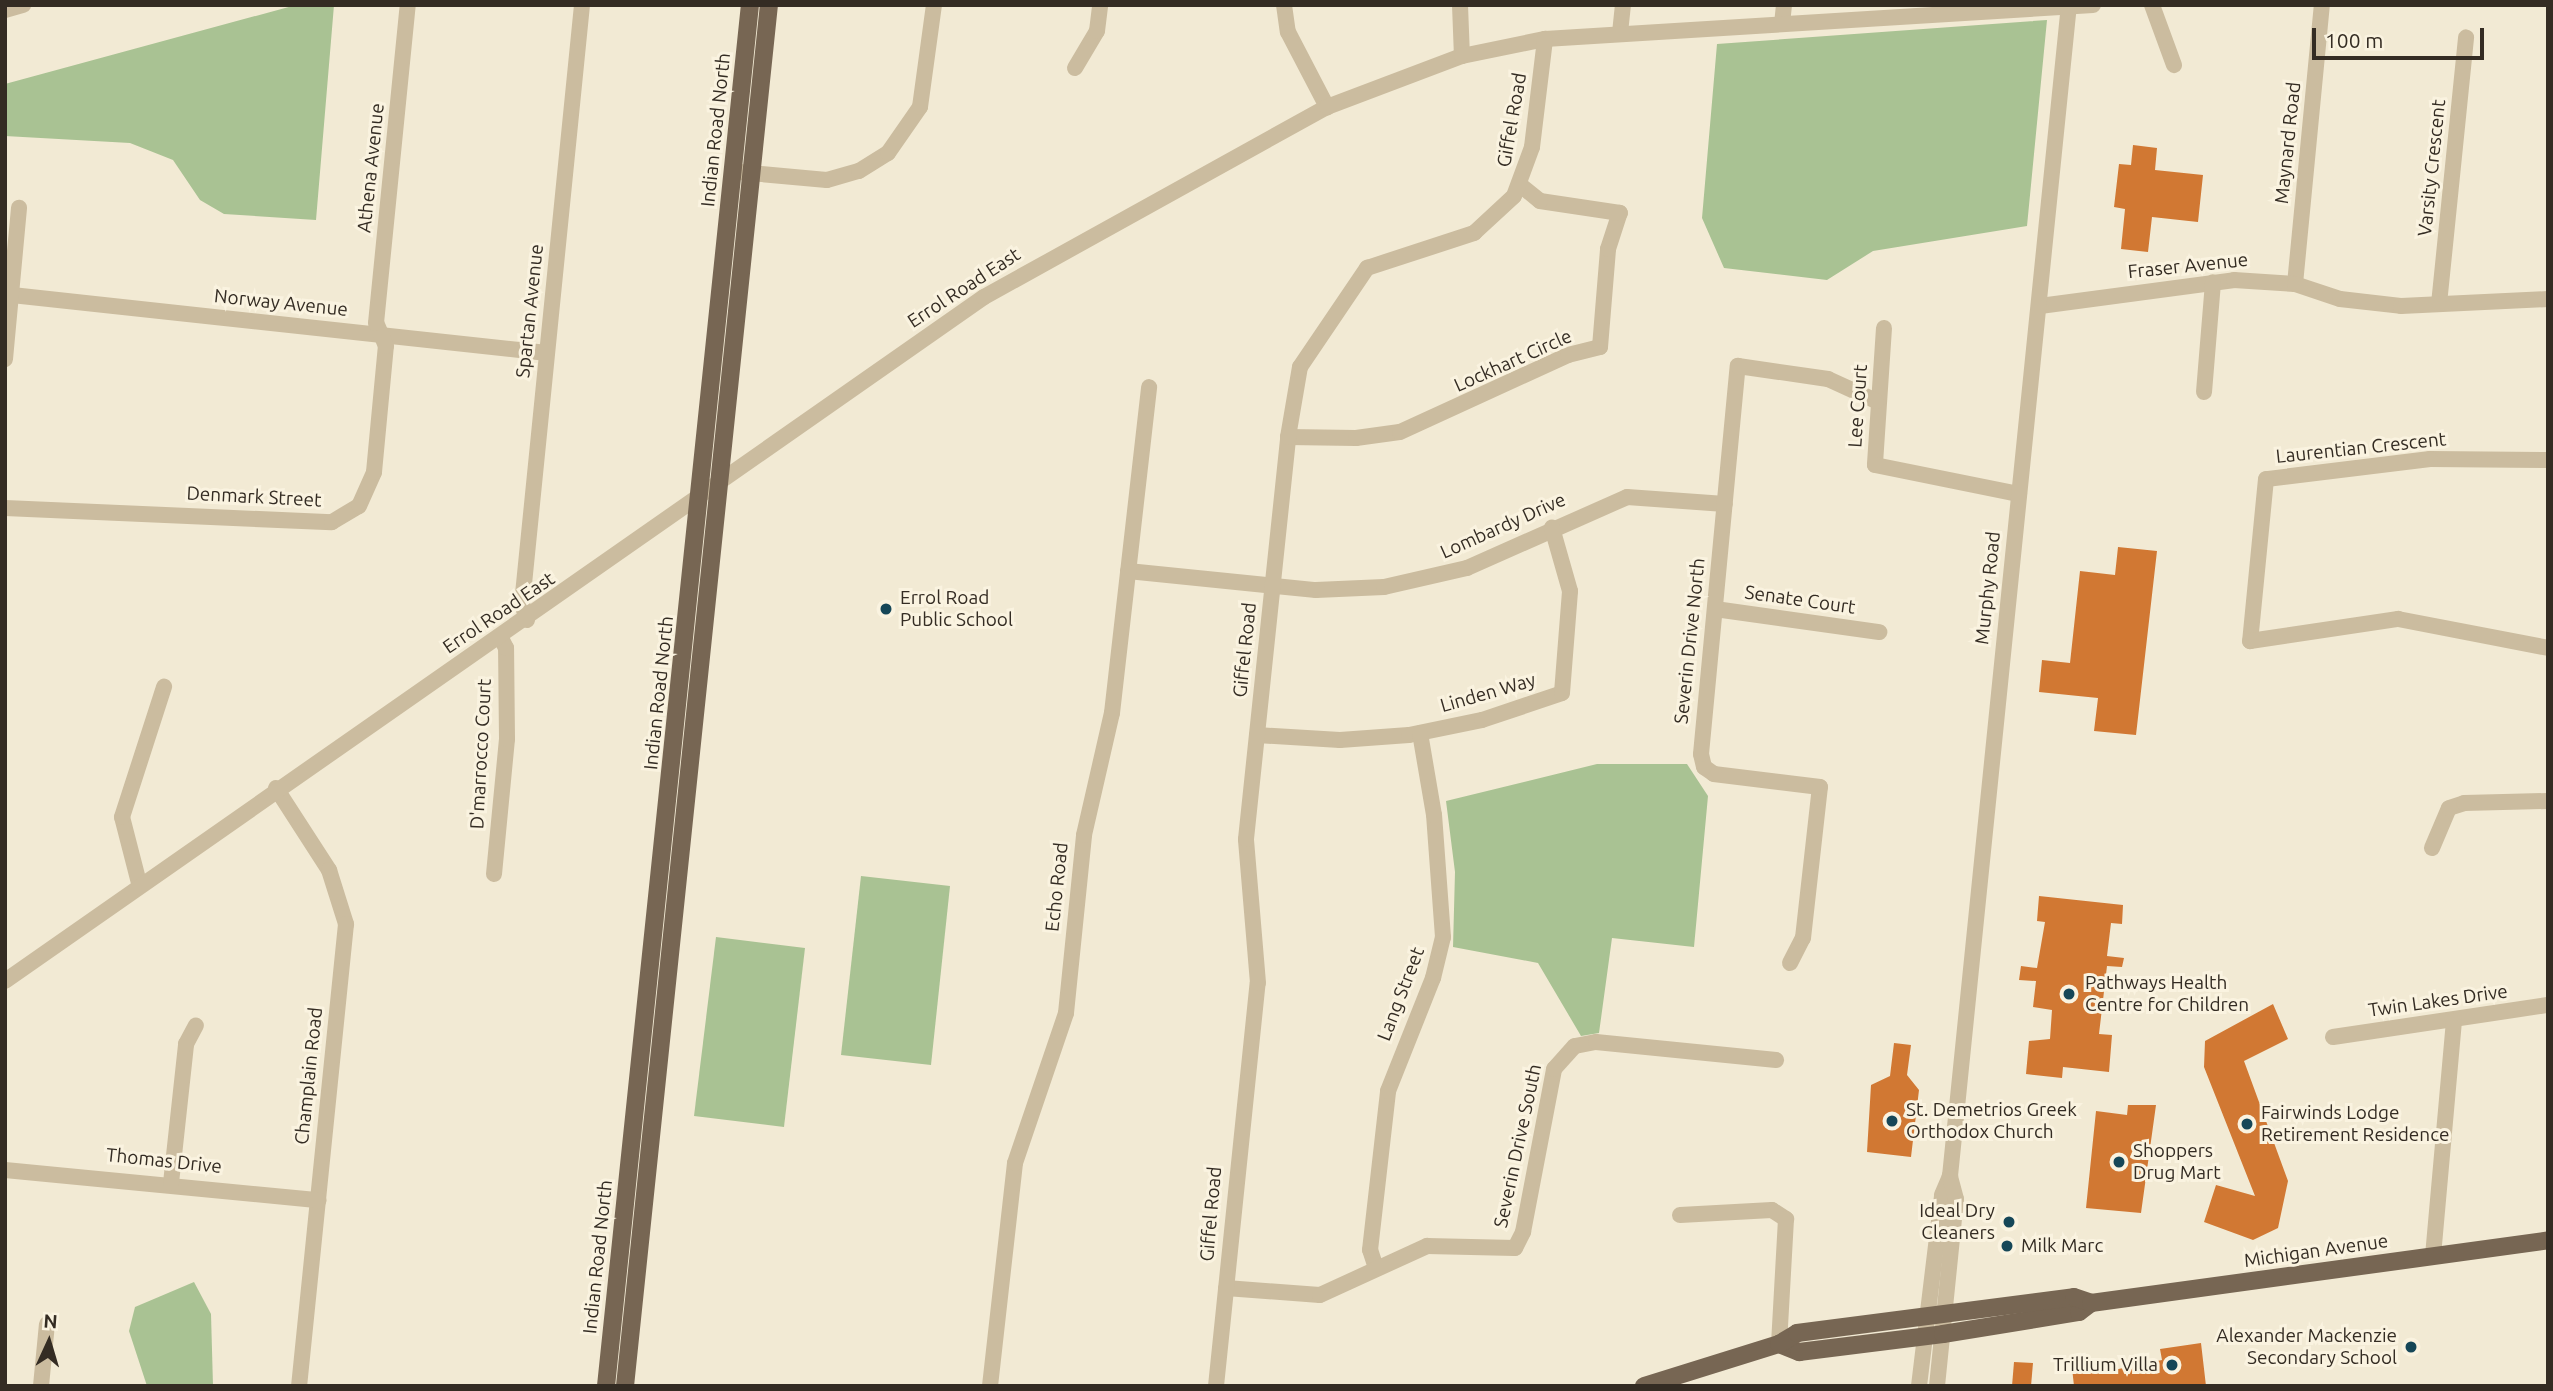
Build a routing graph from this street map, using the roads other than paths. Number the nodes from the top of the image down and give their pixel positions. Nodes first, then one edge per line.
1 (23, 5) edge
2 (408, 5) edge
3 (582, 5) edge
4 (750, 5) edge
5 (769, 5) edge
6 (934, 5) edge
7 (1100, 5) edge
8 (1284, 5) edge
9 (1460, 5) edge
10 (1623, 5) edge
11 (1784, 5) edge
12 (2093, 5) edge
13 (2152, 5) edge
14 (2322, 5) edge
15 (2069, 7) edge
16 (5, 10) edge
17 (1782, 24) junction
18 (1620, 33) junction
19 (2466, 37) dead end
20 (1545, 39) junction
21 (1461, 55) junction
22 (2174, 65) dead end
23 (1075, 68) dead end
24 (1327, 107) junction
25 (733, 172) junction
26 (752, 174) junction
27 (1520, 186) junction
28 (19, 208) dead end
29 (2213, 282) junction
30 (2295, 284) junction
31 (12, 295) junction
32 (2548, 299) edge
33 (2439, 304) junction
34 (2040, 306) junction
35 (1884, 328) dead end
36 (378, 334) junction
37 (547, 353) junction
38 (5, 359) edge
39 (1149, 387) dead end
40 (2204, 392) dead end
41 (1876, 401) junction
42 (1288, 437) junction
43 (2548, 460) edge
44 (724, 481) junction
45 (2019, 494) junction
46 (702, 496) junction
47 (1725, 504) junction
48 (5, 508) edge
49 (1552, 528) junction
50 (1128, 572) junction
51 (1273, 585) junction
52 (1715, 610) junction
53 (527, 620) junction
54 (1879, 632) dead end
55 (501, 638) junction
56 (2548, 648) edge
57 (164, 687) dead end
58 (1420, 733) junction
59 (1257, 735) junction
60 (276, 788) junction
61 (2548, 800) edge
62 (2432, 848) dead end
63 (494, 874) dead end
64 (139, 883) junction
65 (1790, 962) dead end
66 (5, 981) edge
67 (2548, 1005) edge
68 (2454, 1021) junction
69 (196, 1026) dead end
70 (2333, 1037) dead end
71 (1776, 1060) dead end
72 (5, 1170) edge
73 (171, 1182) junction
74 (319, 1200) junction
75 (1679, 1215) dead end
76 (2548, 1240) edge
77 (2433, 1256) junction
78 (1376, 1268) junction
79 (1226, 1288) junction
80 (2091, 1303) junction
81 (1936, 1314) junction
82 (47, 1324) dead end
83 (1942, 1334) junction
84 (1924, 1336) junction
85 (1779, 1344) junction
86 (41, 1386) edge
87 (299, 1386) edge
88 (606, 1386) edge
89 (625, 1386) edge
90 (990, 1386) edge
91 (1216, 1386) edge
92 (1644, 1386) edge
93 (1919, 1386) edge
94 (1937, 1386) edge

1 - 16 street
2 - 36 street, Athena Avenue
3 - 37 street, Spartan Avenue
4 - 25 main road, Indian Road North
5 - 26 main road, Indian Road North
6 - 26 street
7 - 23 street
8 - 24 street
9 - 21 street
10 - 18 street
11 - 17 street
12 - 15 street, Errol Road East
13 - 22 street
14 - 30 street, Maynard Road
15 - 17 street, Errol Road East
15 - 34 street, Murphy Road
17 - 18 street, Errol Road East
18 - 20 street, Errol Road East
19 - 33 street, Varsity Crescent
20 - 21 street, Errol Road East
20 - 27 street, Giffel Road
21 - 24 street, Errol Road East
24 - 44 street, Errol Road East
25 - 26 street
25 - 46 main road, Indian Road North
26 - 44 main road, Indian Road North
27 - 42 street, Giffel Road
27 - 42 street, Lockhart Circle
28 - 31 street
29 - 30 street, Fraser Avenue
29 - 34 street, Fraser Avenue
29 - 40 street
30 - 33 street, Fraser Avenue
31 - 36 street, Norway Avenue
31 - 38 street
32 - 33 street, Fraser Avenue
34 - 45 street, Murphy Road
35 - 41 street, Lee Court
36 - 37 street, Norway Avenue
36 - 48 street, Denmark Street
37 - 53 street, Spartan Avenue
39 - 50 street, Echo Road
41 - 45 street, Lee Court
41 - 47 street, Severin Drive North
42 - 51 street, Giffel Road
43 - 56 street, Laurentian Crescent
44 - 46 street, Errol Road East
44 - 89 main road, Indian Road North
45 - 81 street, Murphy Road
46 - 53 street, Errol Road East
46 - 88 main road, Indian Road North
47 - 49 street, Lombardy Drive
47 - 52 street, Severin Drive North
49 - 51 street, Lombardy Drive
49 - 58 street, Linden Way
50 - 51 street, Lombardy Drive
50 - 90 street, Echo Road
51 - 59 street, Giffel Road
52 - 54 street, Senate Court
52 - 65 street, Severin Drive North
53 - 55 street, Errol Road East
55 - 60 street, Errol Road East
55 - 63 street, D'marrocco Court
57 - 64 street
58 - 59 street, Linden Way
58 - 78 street, Lang Street
59 - 79 street, Giffel Road
60 - 64 street, Errol Road East
60 - 74 street, Champlain Road
61 - 62 street
64 - 66 street, Errol Road East
67 - 68 street, Twin Lakes Drive
68 - 70 street, Twin Lakes Drive
68 - 77 street
69 - 73 street
71 - 78 street, Severin Drive South
72 - 73 street, Thomas Drive
73 - 74 street, Thomas Drive
74 - 87 street, Champlain Road
75 - 85 street
76 - 77 main road, Michigan Avenue
77 - 80 main road, Michigan Avenue
78 - 79 street, Severin Drive South
79 - 91 street, Giffel Road
80 - 81 main road, Michigan Avenue
80 - 83 main road, Michigan Avenue
81 - 83 street, Murphy Road
81 - 84 street, Murphy Road
81 - 85 main road, Michigan Avenue
82 - 86 street
83 - 84 main road, Michigan Avenue
83 - 94 street, Murphy Road
84 - 85 main road, Michigan Avenue
84 - 93 street, Murphy Road
85 - 92 main road, Michigan Avenue

